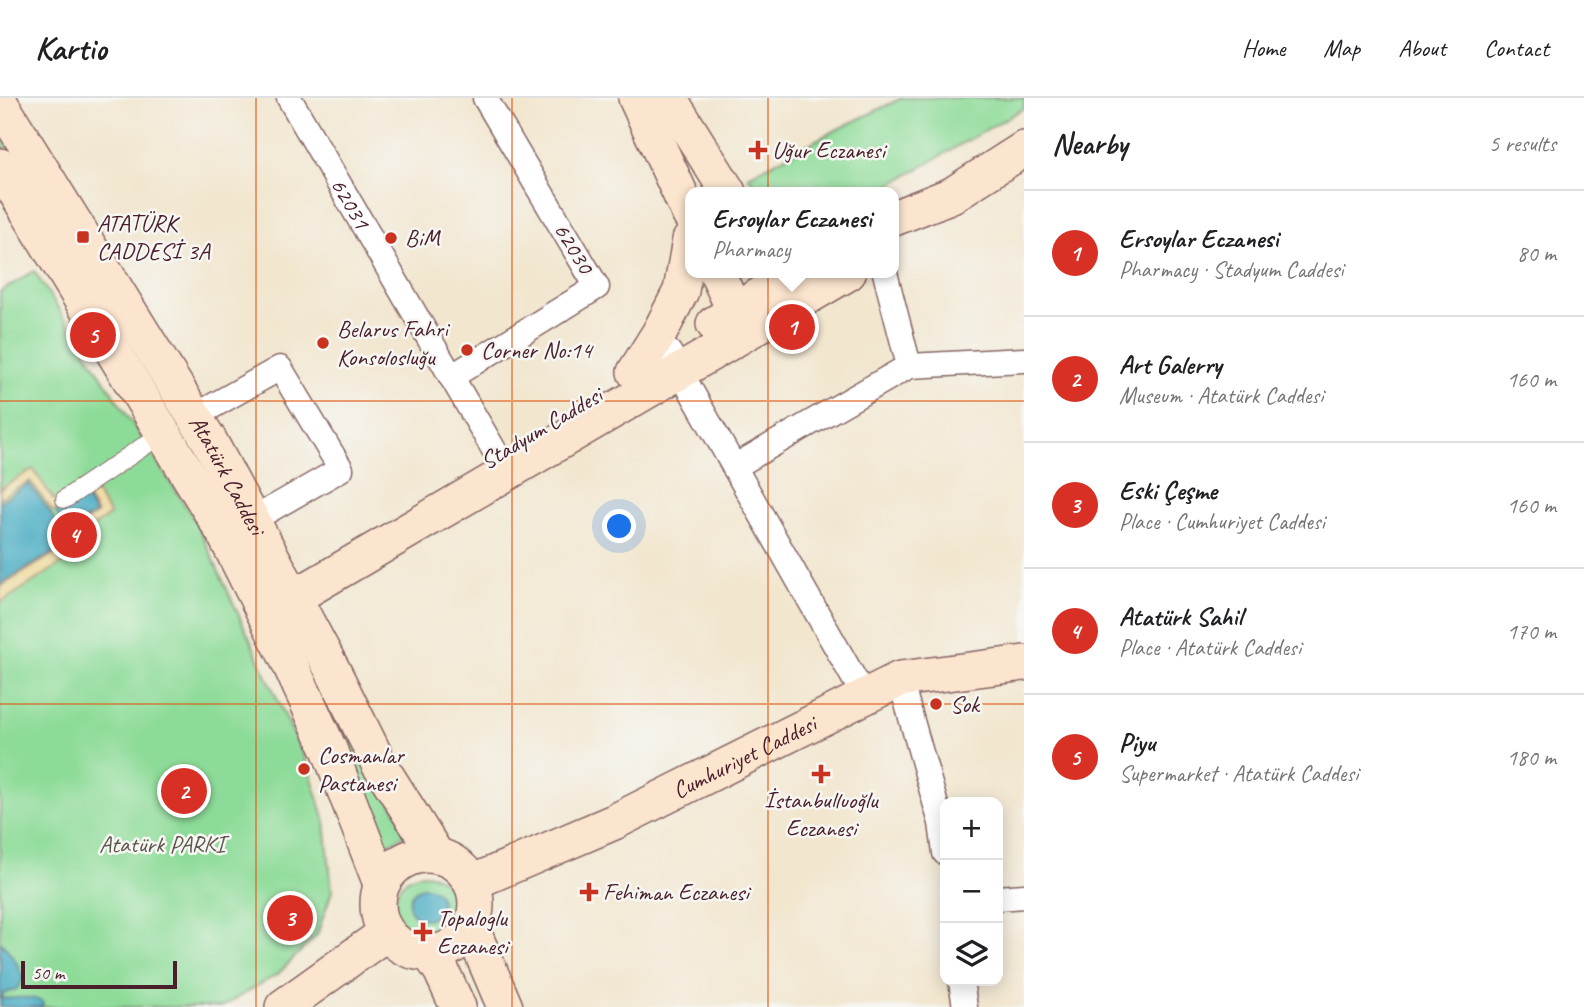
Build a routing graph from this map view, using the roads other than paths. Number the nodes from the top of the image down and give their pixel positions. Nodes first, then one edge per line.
1 (289, 98) edge
2 (485, 98) edge
3 (636, 98) edge
4 (669, 98) edge
5 (0, 103) edge
6 (1024, 149) edge
7 (0, 166) edge
8 (725, 187) edge
9 (952, 195) junction
10 (685, 202) edge
11 (899, 216) edge
12 (899, 239) edge
13 (685, 271) edge
14 (719, 278) edge
15 (787, 278) edge
16 (838, 278) edge
17 (886, 278) edge
18 (735, 312) junction
19 (1024, 360) edge
20 (674, 362) junction
21 (909, 366) junction
22 (635, 372) junction
23 (451, 377) junction
24 (195, 416) junction
25 (153, 440) dead end
26 (497, 455) junction
27 (734, 467) junction
28 (65, 499) dead end
29 (252, 520) junction
30 (287, 587) junction
31 (1024, 663) edge
32 (900, 679) junction
33 (863, 696) junction
34 (940, 819) edge
35 (437, 856) junction
36 (471, 883) junction
37 (381, 884) junction
38 (1024, 896) edge
39 (1003, 898) edge
40 (471, 927) junction
41 (386, 933) junction
42 (430, 954) junction
43 (962, 986) edge
44 (283, 1007) edge
45 (458, 1007) edge
46 (505, 1007) edge
47 (965, 1007) edge

1 - 23 street, 62031
2 - 23 street, 62030
3 - 10 main road
4 - 8 main road
5 - 24 main road, Atatürk Caddesi
6 - 9 main road
7 - 37 main road, Atatürk Caddesi
9 - 11 main road
9 - 12 main road
13 - 22 main road
14 - 18 main road
15 - 18 main road, Stadyum Caddesi
16 - 20 main road
17 - 21 street
18 - 20 main road, Stadyum Caddesi
19 - 21 street
20 - 22 main road, Stadyum Caddesi
20 - 27 street
20 - 30 main road
21 - 27 street
22 - 26 main road, Stadyum Caddesi
23 - 26 street, 62031
24 - 29 main road, Atatürk Caddesi
24 - 29 street
25 - 28 street
26 - 30 main road, Stadyum Caddesi
27 - 33 street
29 - 30 main road, Atatürk Caddesi
30 - 35 main road, Atatürk Caddesi
31 - 32 main road, Cumhuriyet Caddesi
32 - 33 main road, Cumhuriyet Caddesi
32 - 34 street
33 - 36 main road, Cumhuriyet Caddesi
35 - 36 main road
35 - 37 main road
36 - 40 main road
37 - 41 main road
38 - 39 street
40 - 42 main road
40 - 46 main road
41 - 42 main road
41 - 44 main road
42 - 45 main road
43 - 47 street

